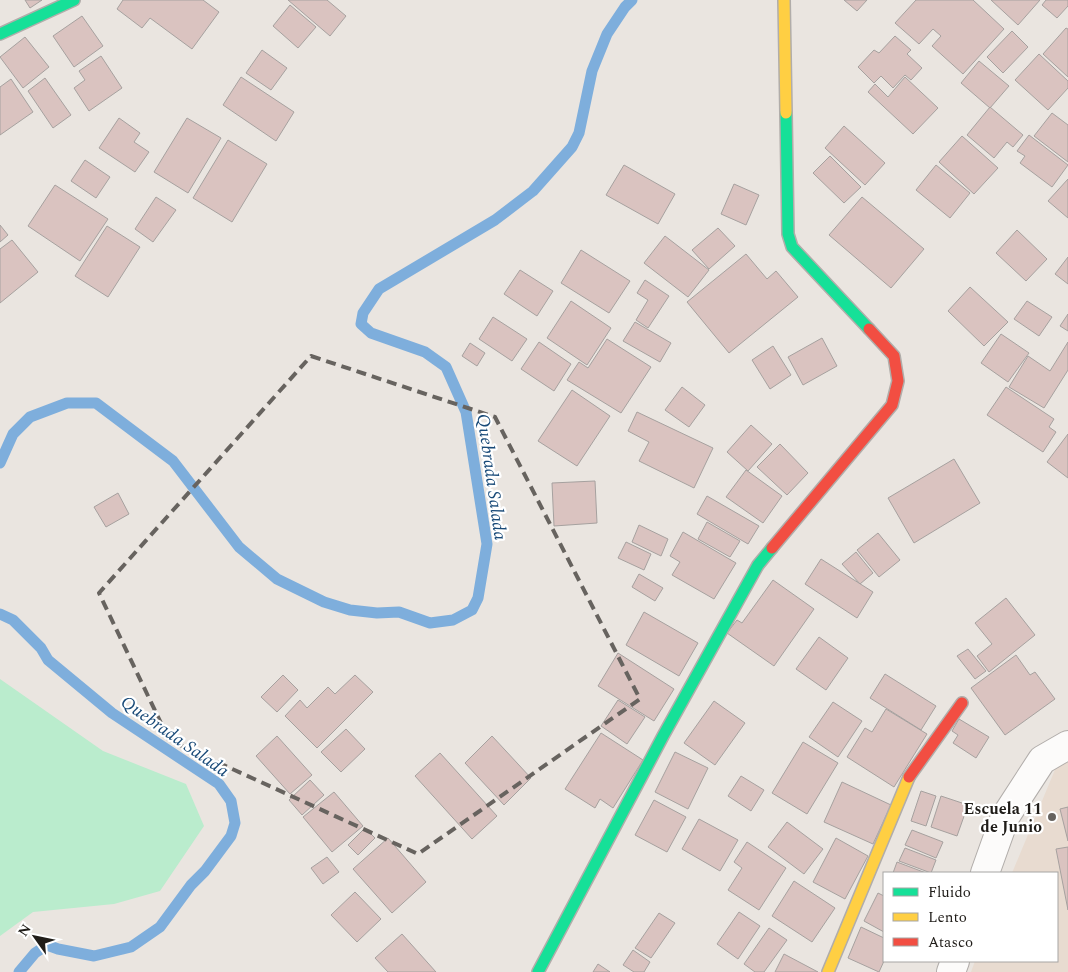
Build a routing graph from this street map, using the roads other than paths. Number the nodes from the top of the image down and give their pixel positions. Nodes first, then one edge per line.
1 (74, 0) edge
2 (784, 0) edge
3 (0, 34) edge
4 (962, 703) dead end
5 (1068, 745) edge
6 (985, 872) edge
7 (538, 972) edge
8 (828, 972) edge

1 - 3 street
2 - 7 street
4 - 8 street
5 - 6 street

